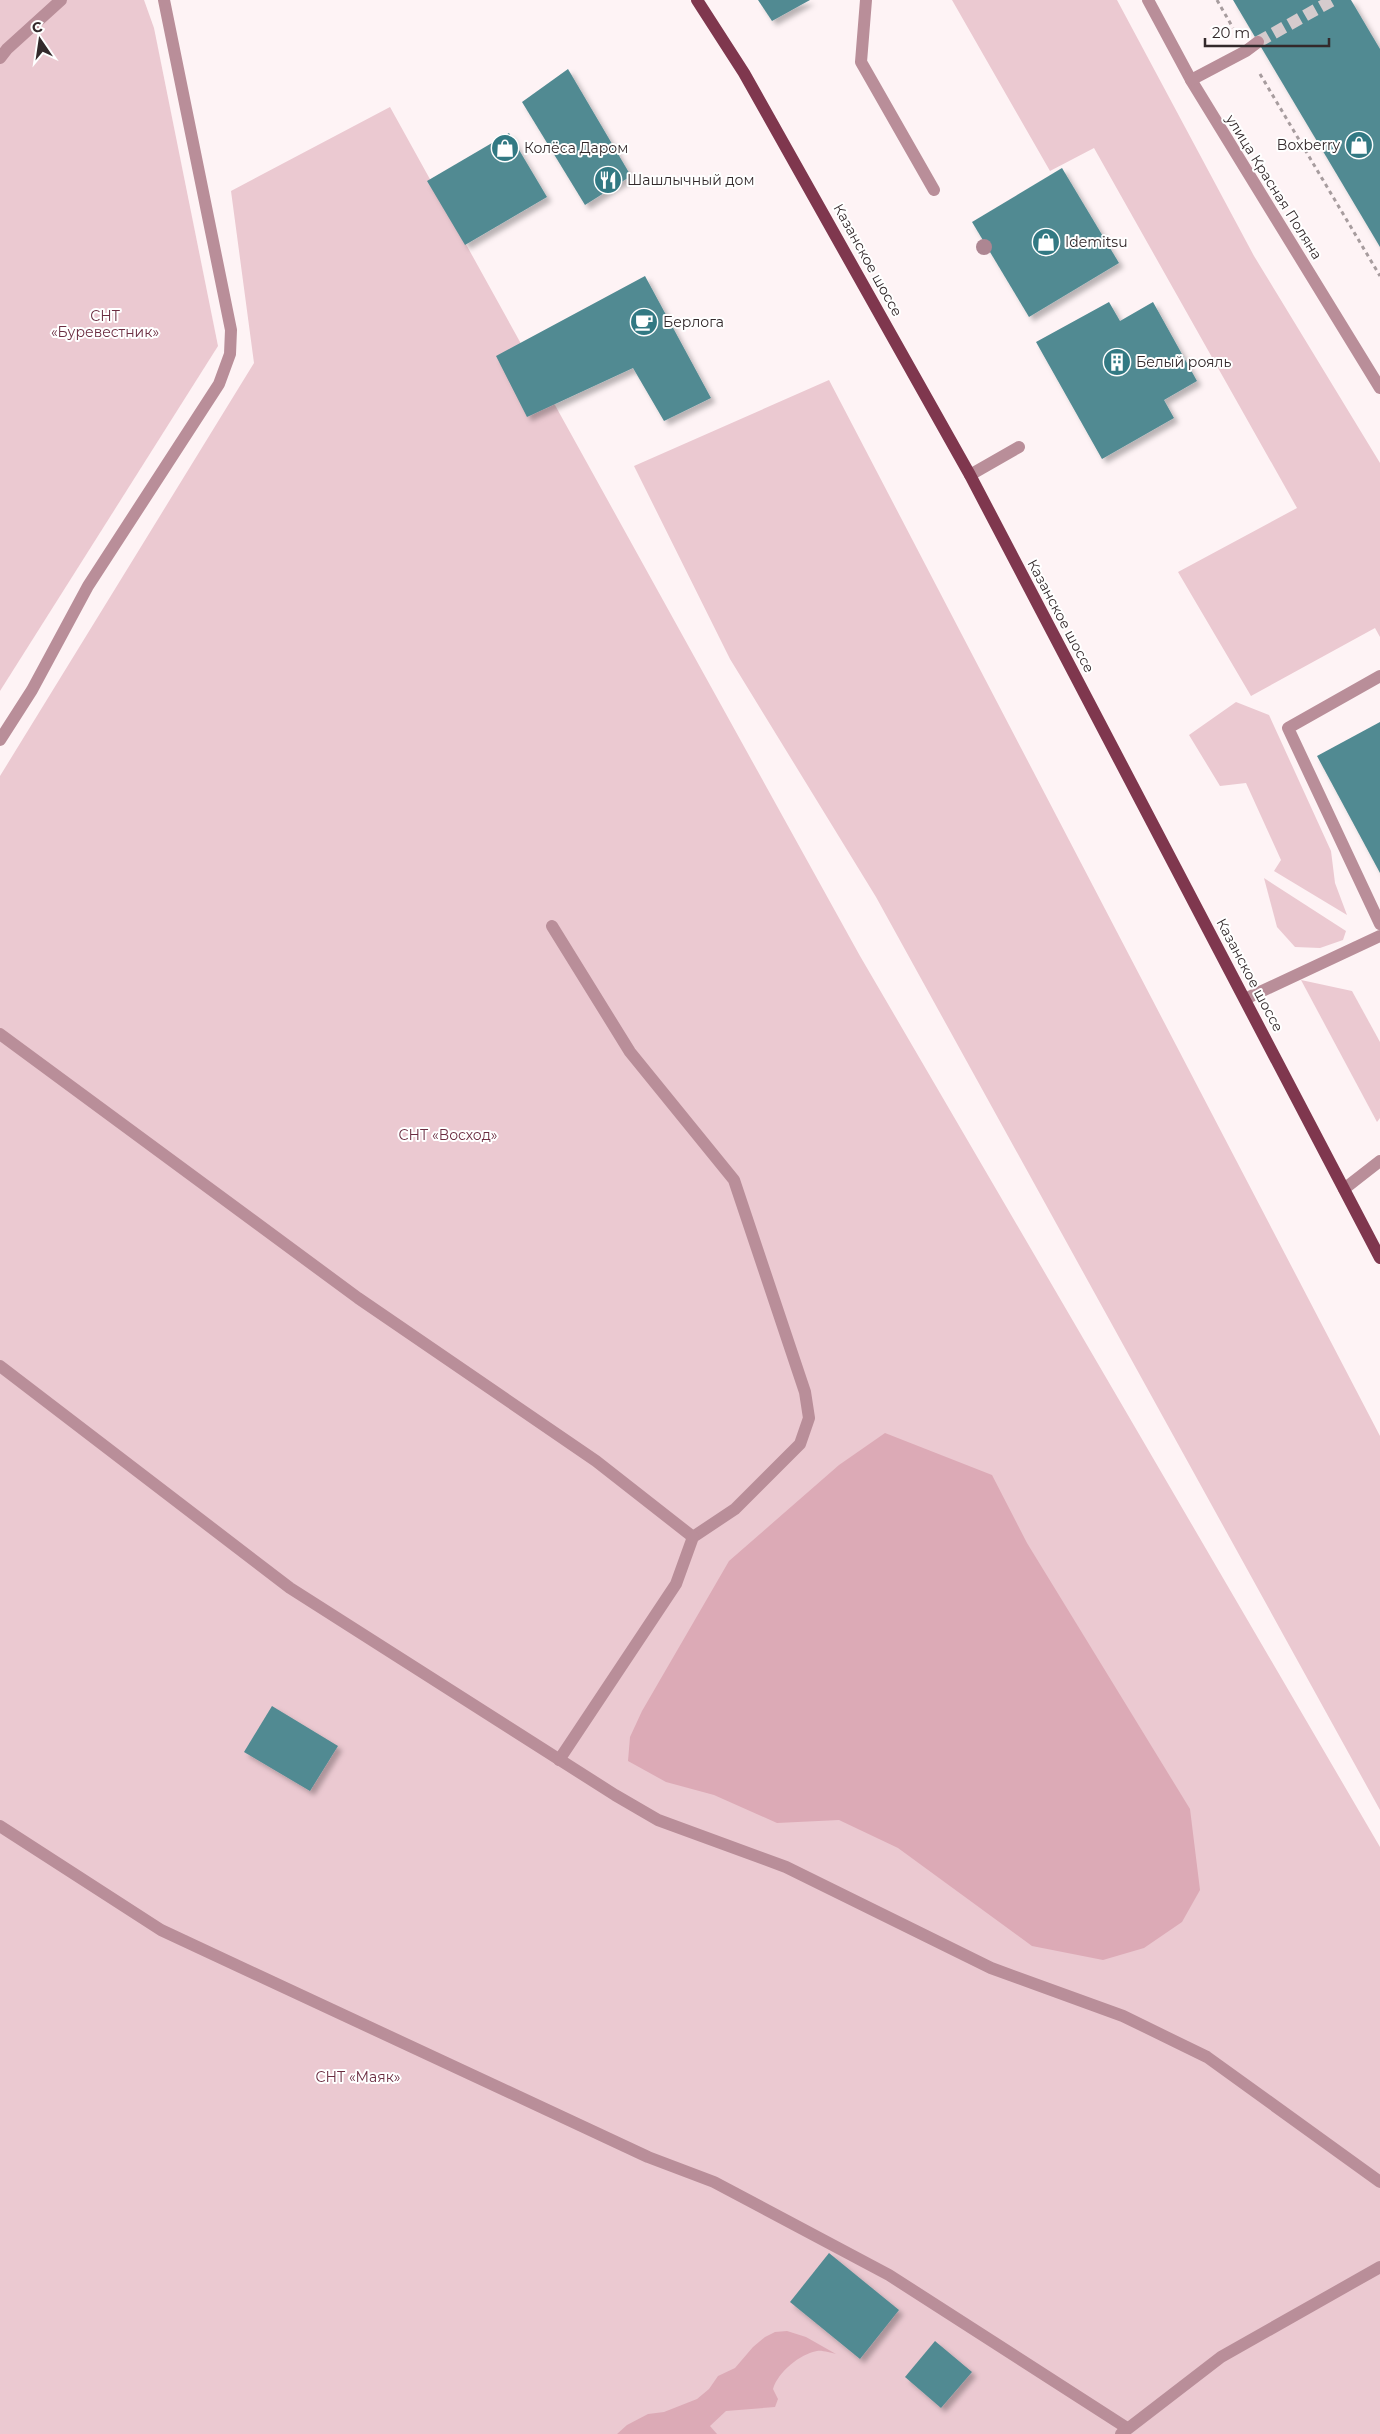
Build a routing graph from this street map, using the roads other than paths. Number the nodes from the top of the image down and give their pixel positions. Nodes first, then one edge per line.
1 (60, 0) edge
2 (164, 0) edge
3 (697, 0) edge
4 (866, 0) edge
5 (1148, 0) edge
6 (1258, 42) tunnel mouth
7 (0, 58) edge
8 (1191, 80) junction
9 (934, 190) dead end
10 (1380, 388) edge
11 (1019, 447) dead end
12 (970, 475) junction
13 (1380, 676) edge
14 (0, 740) edge
15 (1380, 924) edge
16 (552, 926) dead end
17 (1380, 936) edge
18 (1245, 999) junction
19 (0, 1034) edge
20 (1380, 1161) edge
21 (1344, 1189) junction
22 (1380, 1258) edge
23 (0, 1366) edge
24 (693, 1538) junction
25 (559, 1760) junction
26 (0, 1826) edge
27 (1380, 2182) edge
28 (1380, 2267) edge
29 (1124, 2431) edge

1 - 7 street
2 - 14 street
3 - 12 main road, Казанское шоссе
4 - 9 street
5 - 8 street, улица Красная Поляна
6 - 8 street
8 - 10 street, улица Красная Поляна
11 - 12 street
12 - 18 main road, Казанское шоссе
13 - 15 street
16 - 24 street
17 - 18 street
18 - 21 main road, Казанское шоссе
19 - 24 street
20 - 21 street
21 - 22 main road, Казанское шоссе
23 - 25 street
24 - 25 street
25 - 27 street
26 - 29 street
28 - 29 street

